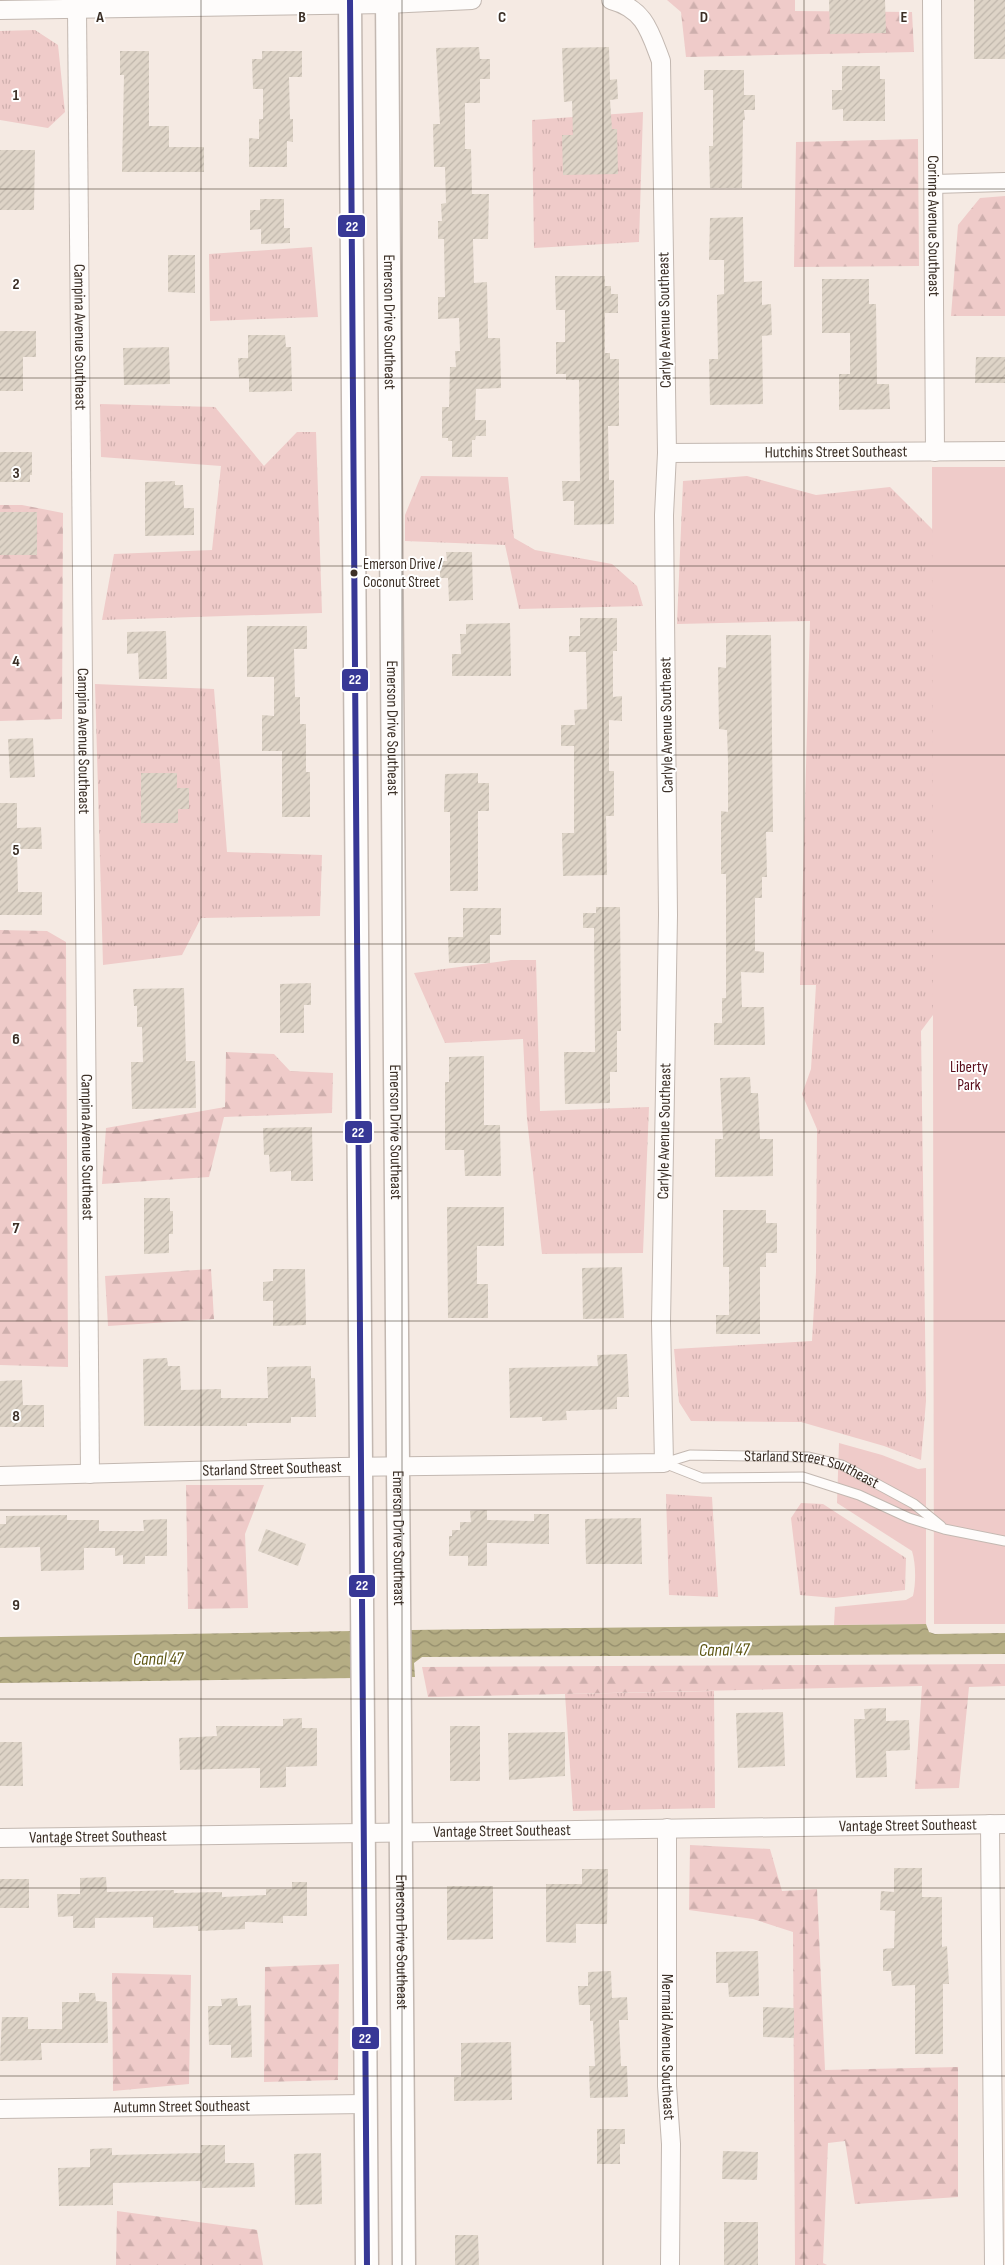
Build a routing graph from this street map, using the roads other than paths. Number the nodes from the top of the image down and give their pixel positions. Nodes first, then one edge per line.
1 (472, 0) edge
2 (932, 0) edge
3 (616, 1) edge
4 (350, 2) edge
5 (387, 2) edge
6 (77, 9) junction
7 (0, 10) edge
8 (1005, 182) edge
9 (934, 184) junction
10 (1005, 451) edge
11 (935, 452) junction
12 (667, 453) junction
13 (664, 1463) junction
14 (362, 1467) junction
15 (399, 1467) junction
16 (90, 1474) junction
17 (0, 1476) edge
18 (944, 1529) junction
19 (1005, 1540) edge
20 (998, 1824) edge
21 (667, 1828) junction
22 (365, 1833) junction
23 (402, 1833) junction
24 (0, 1838) edge
25 (365, 2104) junction
26 (0, 2109) edge
27 (367, 2265) edge
28 (404, 2265) edge
29 (670, 2265) edge
30 (994, 2265) edge

1 - 5 street
2 - 9 street, Corinne Avenue Southeast
3 - 12 street, Carlyle Avenue Southeast
4 - 5 street
4 - 6 street
4 - 14 street
5 - 15 street, Emerson Drive Southeast
6 - 7 street
6 - 16 street, Campina Avenue Southeast
8 - 9 street
9 - 11 street, Corinne Avenue Southeast
10 - 11 street, Hutchins Street Southeast
11 - 12 street, Hutchins Street Southeast
12 - 13 street, Carlyle Avenue Southeast
13 - 15 street, Starland Street Southeast
13 - 18 lane, Starland Street Southeast
13 - 18 lane, Starland Street Southeast
14 - 15 street, Starland Street Southeast
14 - 16 street, Starland Street Southeast
14 - 22 street
15 - 23 street, Emerson Drive Southeast
16 - 17 street, Starland Street Southeast
18 - 19 lane, Starland Street Southeast
20 - 21 street, Vantage Street Southeast
20 - 30 street
21 - 23 street, Vantage Street Southeast
21 - 29 street, Mermaid Avenue Southeast
22 - 23 street, Vantage Street Southeast
22 - 24 street, Vantage Street Southeast
22 - 25 street
23 - 28 street, Emerson Drive Southeast
25 - 26 street, Autumn Street Southeast
25 - 27 street

